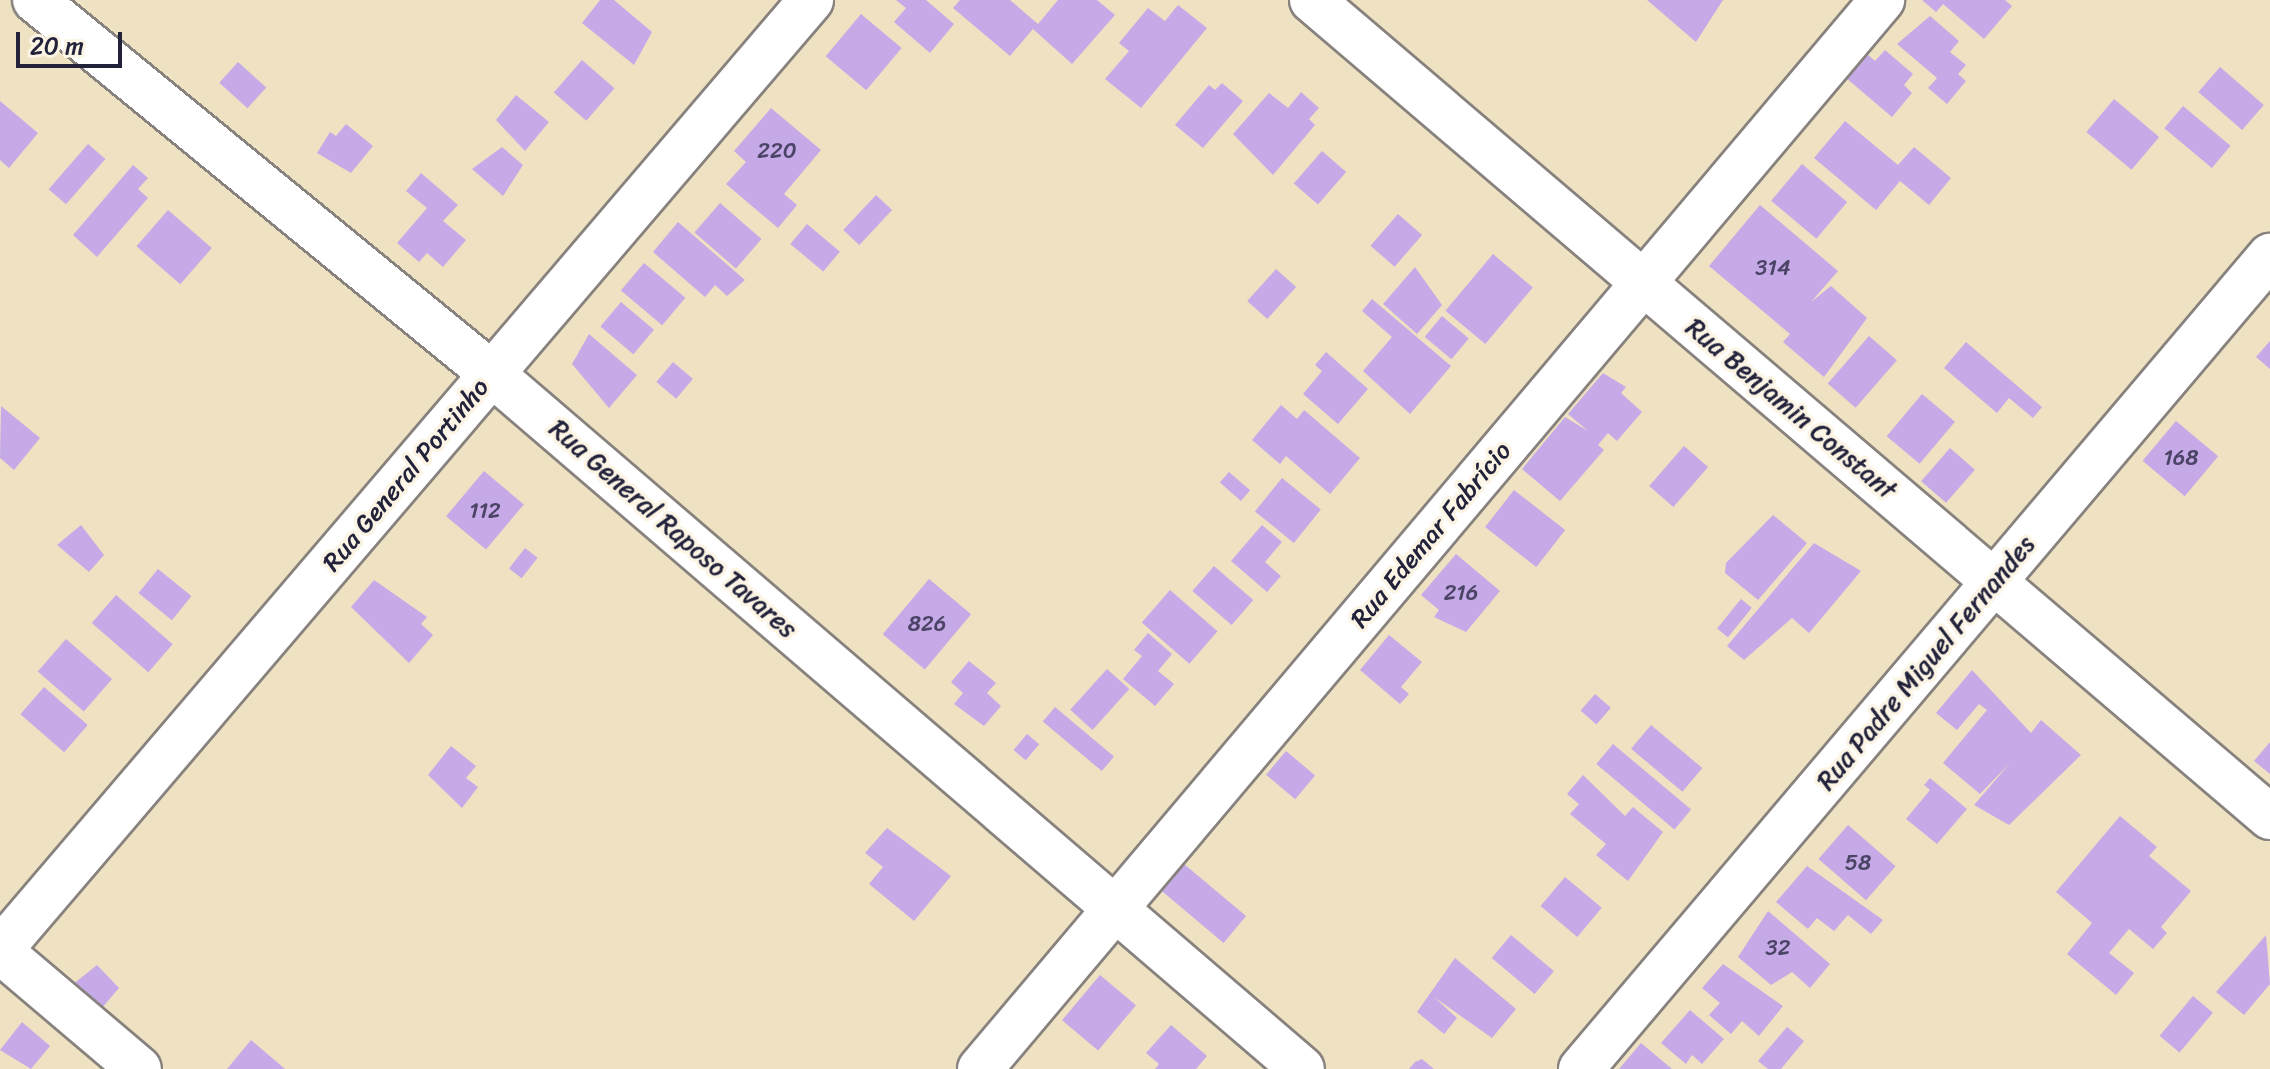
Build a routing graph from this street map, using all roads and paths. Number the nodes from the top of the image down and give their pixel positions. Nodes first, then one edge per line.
1 (35, 0) edge
2 (811, 0) edge
3 (1312, 0) edge
4 (1882, 0) edge
5 (2270, 256) edge
6 (1641, 282) junction
7 (492, 374) junction
8 (1996, 581) junction
9 (2270, 817) edge
10 (1117, 911) junction
11 (0, 950) edge
12 (139, 1069) edge
13 (980, 1069) edge
14 (1302, 1069) edge
15 (1581, 1069) edge

1 - 7 street, Rua General Raposo Tavares
2 - 7 street, Rua General Portinho
3 - 6 street, Rua Benjamin Constant
4 - 6 street, Rua Edemar Fabrício
5 - 8 street, Rua Padre Miguel Fernandes
6 - 8 street, Rua Benjamin Constant
6 - 10 street, Rua Edemar Fabrício
7 - 10 street, Rua General Raposo Tavares
7 - 11 street, Rua General Portinho
8 - 9 street, Rua Benjamin Constant
8 - 15 street, Rua Padre Miguel Fernandes
10 - 13 street, Rua Edemar Fabrício
10 - 14 street, Rua General Raposo Tavares
11 - 12 street

